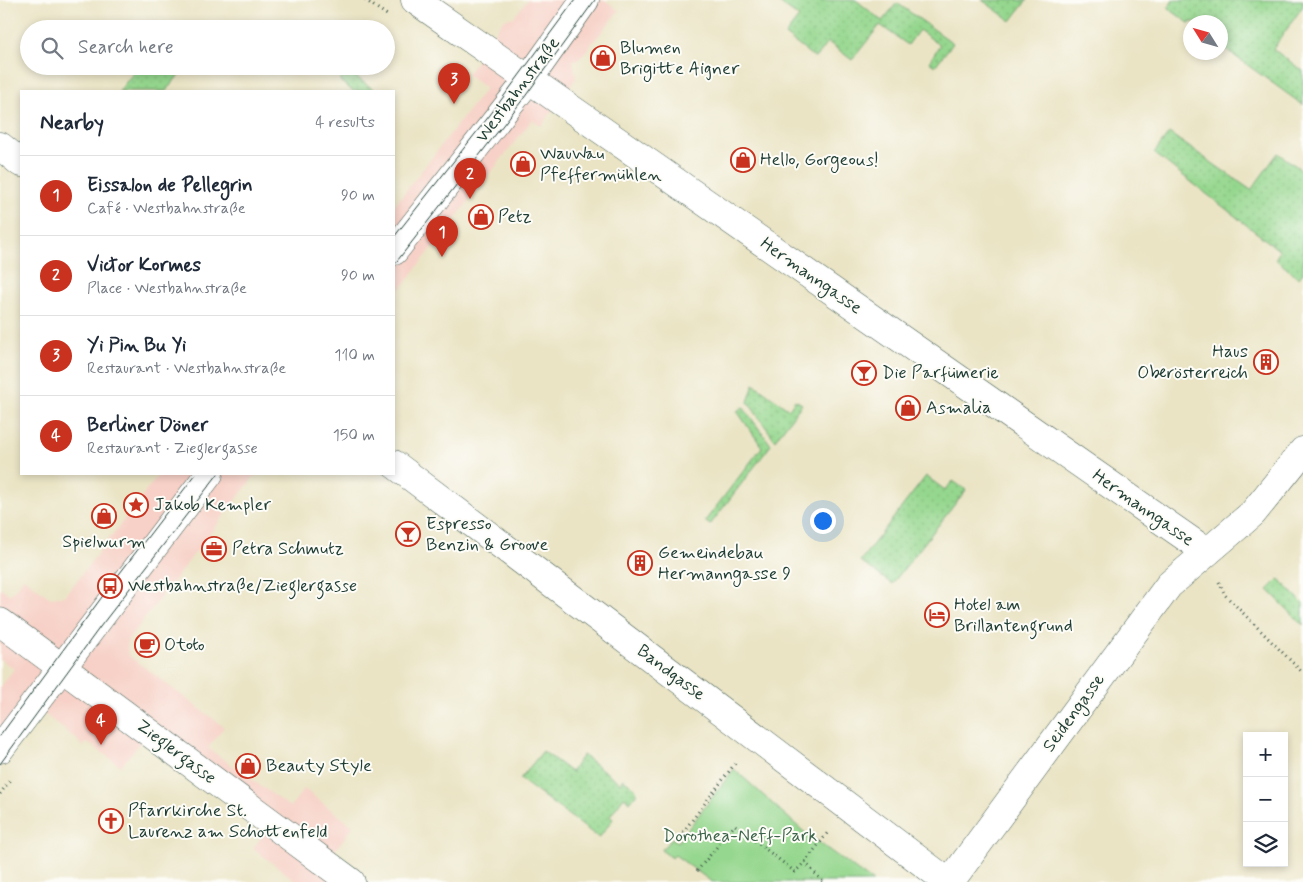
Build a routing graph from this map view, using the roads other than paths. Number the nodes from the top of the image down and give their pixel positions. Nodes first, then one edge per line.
1 (415, 0) edge
2 (585, 0) edge
3 (528, 79) junction
4 (0, 146) edge
5 (20, 163) edge
6 (395, 250) edge
7 (1303, 451) edge
8 (395, 465) edge
9 (208, 475) edge
10 (1207, 552) junction
11 (0, 622) edge
12 (60, 667) junction
13 (0, 749) edge
14 (351, 882) edge
15 (949, 882) edge

1 - 3 street, Hermanngasse
2 - 3 street, Westbahnstraße
3 - 6 street, Westbahnstraße
3 - 10 street, Hermanngasse
4 - 5 street
7 - 10 street, Seidengasse
8 - 15 street, Bandgasse
9 - 12 street
10 - 15 street, Seidengasse
11 - 12 street, Zieglergasse
12 - 13 street
12 - 14 street, Zieglergasse

